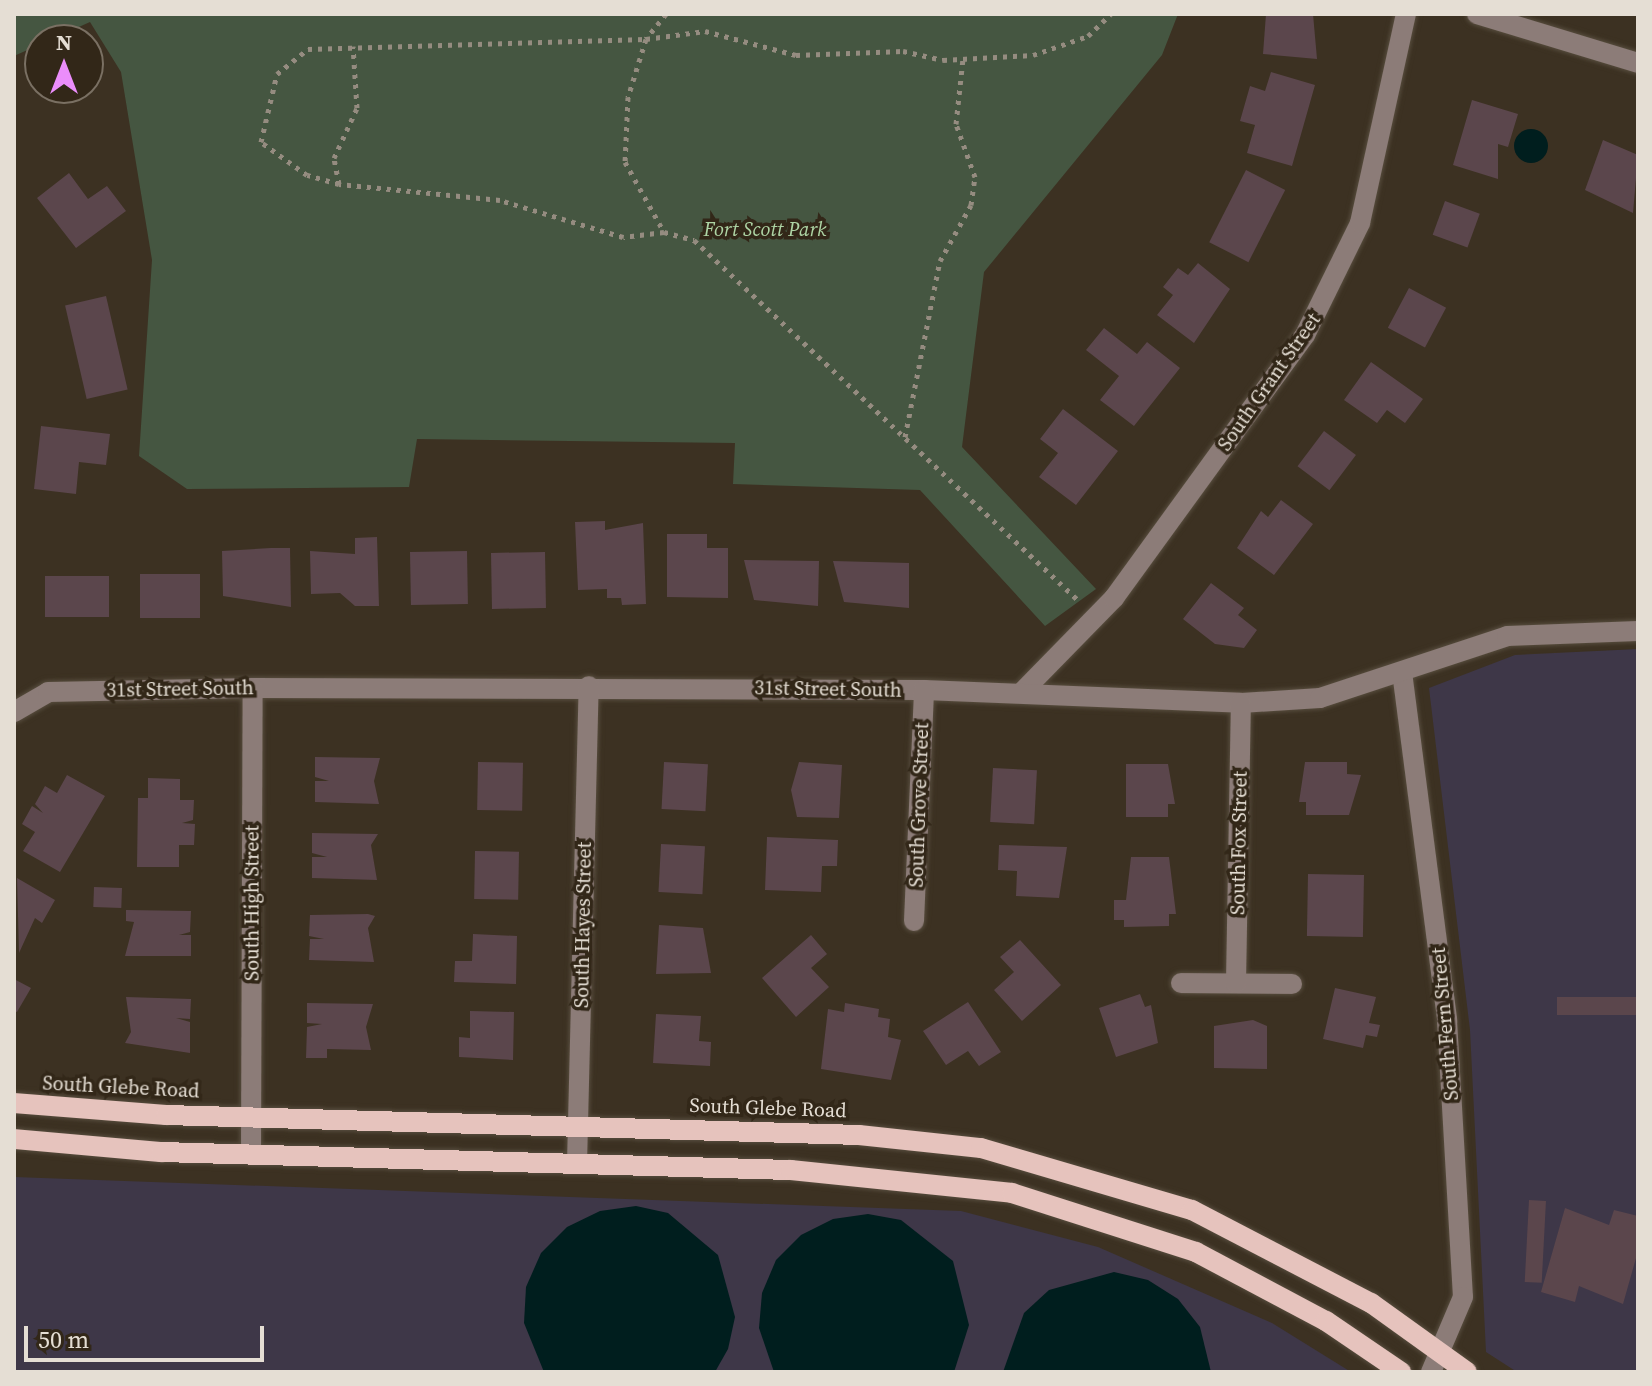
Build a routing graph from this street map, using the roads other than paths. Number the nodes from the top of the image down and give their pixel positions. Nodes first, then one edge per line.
1 (1406, 14) edge
2 (1477, 14) edge
3 (1638, 63) edge
4 (1638, 631) edge
5 (1402, 672) junction
6 (589, 686) junction
7 (253, 688) junction
8 (924, 690) junction
9 (1022, 692) junction
10 (1241, 703) junction
11 (14, 712) edge
12 (914, 921) dead end
13 (1181, 983) dead end
14 (1236, 983) junction
15 (1292, 984) dead end
16 (14, 1103) edge
17 (251, 1117) junction
18 (578, 1126) junction
19 (14, 1139) edge
20 (251, 1155) junction
21 (577, 1164) junction
22 (1440, 1352) junction
23 (1401, 1372) edge
24 (1431, 1372) edge
25 (1467, 1372) edge

1 - 9 street, South Grant Street
2 - 3 street
4 - 5 street, 31st Street South
5 - 10 street, 31st Street South
5 - 22 street, South Fern Street
6 - 7 street, 31st Street South
6 - 8 street, 31st Street South
6 - 18 street, South Hayes Street
7 - 11 street, 31st Street South
7 - 17 street, South High Street
8 - 9 street, 31st Street South
8 - 12 street, South Grove Street
9 - 10 street, 31st Street South
10 - 14 street, South Fox Street
13 - 14 street
14 - 15 street
16 - 17 main road, South Glebe Road
17 - 18 main road, South Glebe Road
17 - 20 street, South High Street
18 - 21 street, South Hayes Street
18 - 22 main road, South Glebe Road
19 - 20 main road
20 - 21 main road
21 - 23 main road
22 - 24 street, South Fern Street
22 - 25 main road, South Glebe Road

